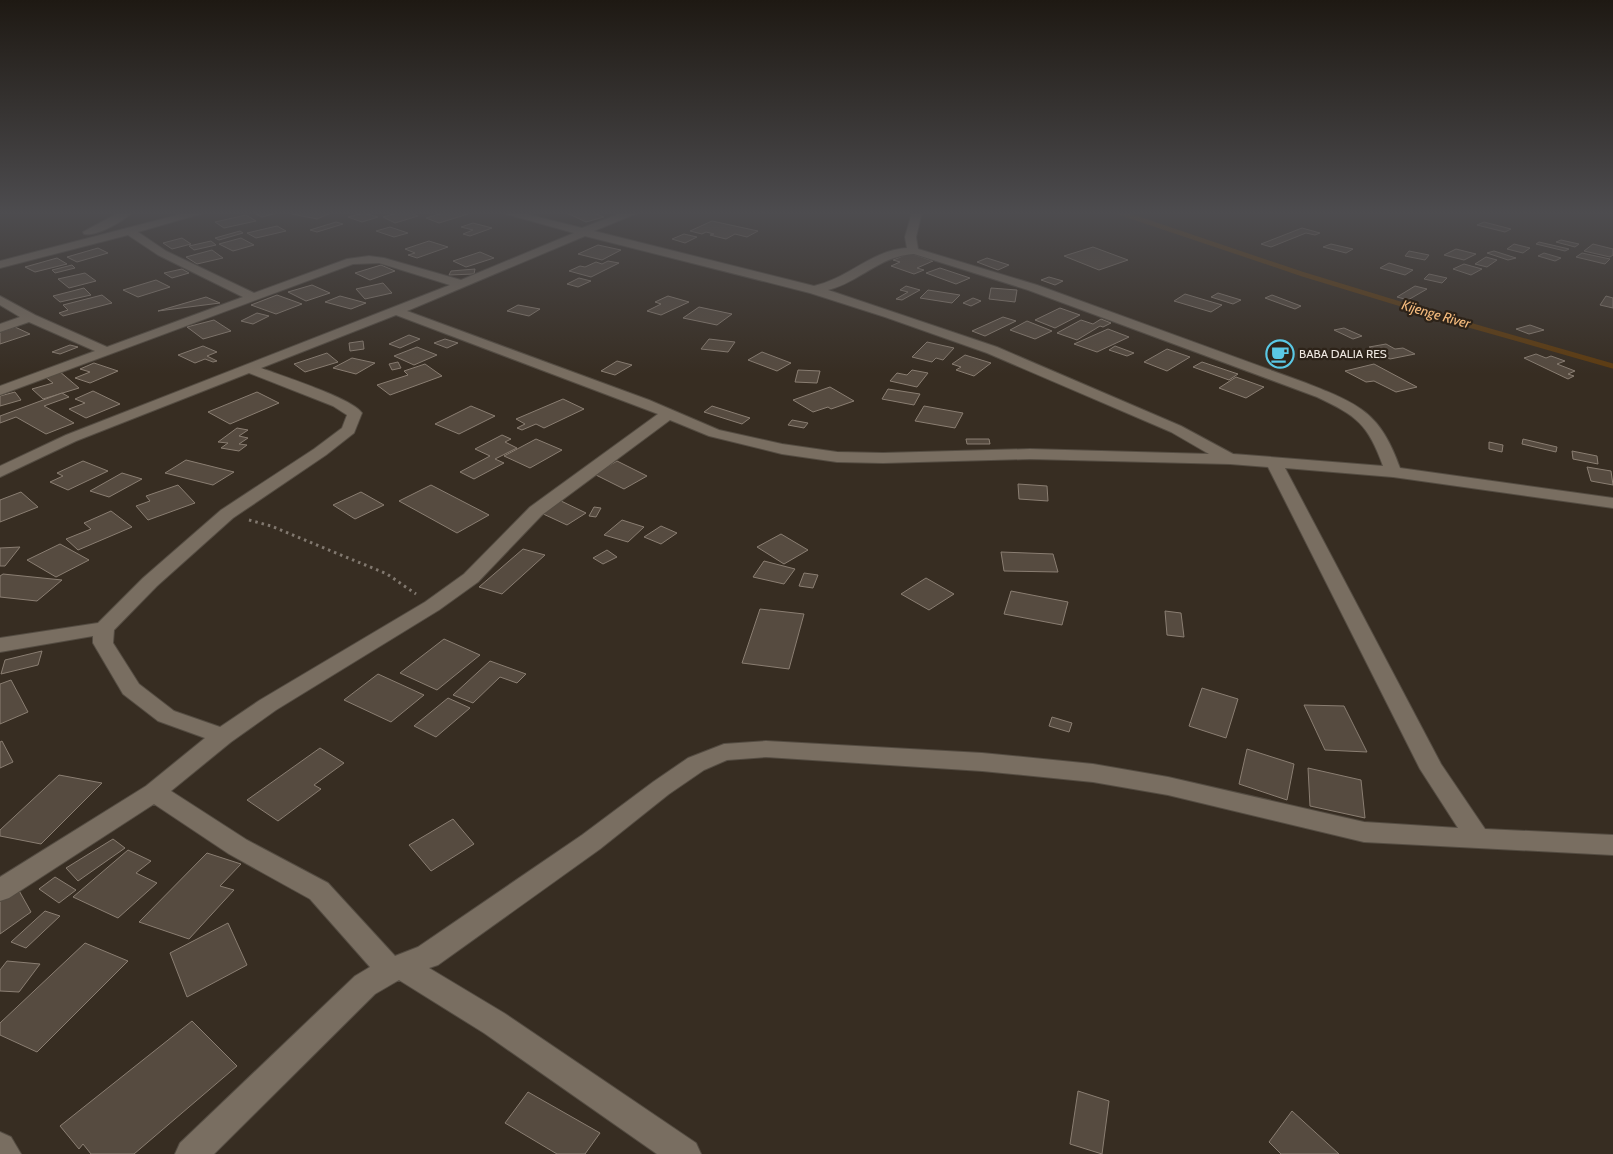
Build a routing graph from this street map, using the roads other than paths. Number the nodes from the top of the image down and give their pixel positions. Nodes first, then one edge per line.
1 (188, 266) edge
2 (337, 266) edge
3 (400, 266) edge
4 (505, 266) edge
5 (717, 266) edge
6 (866, 266) edge
7 (966, 266) edge
8 (461, 284) junction
9 (814, 290) junction
10 (253, 298) junction
11 (0, 300) edge
12 (396, 311) junction
13 (30, 318) junction
14 (0, 328) edge
15 (106, 351) junction
16 (248, 368) junction
17 (0, 391) edge
18 (667, 414) junction
19 (1230, 459) junction
20 (1274, 463) junction
21 (0, 472) edge
22 (1393, 472) junction
23 (1613, 503) edge
24 (104, 628) junction
25 (0, 645) edge
26 (223, 736) junction
27 (154, 792) junction
28 (1478, 839) junction
29 (1613, 845) edge
30 (0, 890) edge
31 (396, 968) junction
32 (0, 1148) edge
33 (5, 1154) edge
34 (191, 1154) edge
35 (686, 1154) edge

1 - 10 street
2 - 10 street
3 - 8 street
4 - 8 street
5 - 9 street
6 - 9 street
7 - 22 street
8 - 12 street
9 - 19 street
10 - 15 street
11 - 13 street
12 - 16 street
12 - 18 street
13 - 14 street
13 - 15 street
15 - 17 street
16 - 21 street
16 - 24 street
18 - 19 street
18 - 26 street
19 - 20 street
20 - 22 street
20 - 28 street
22 - 23 street
24 - 25 street
24 - 26 street
26 - 27 street
27 - 30 street
27 - 31 street
28 - 29 street
28 - 31 street
31 - 34 street
31 - 35 street
32 - 33 street

